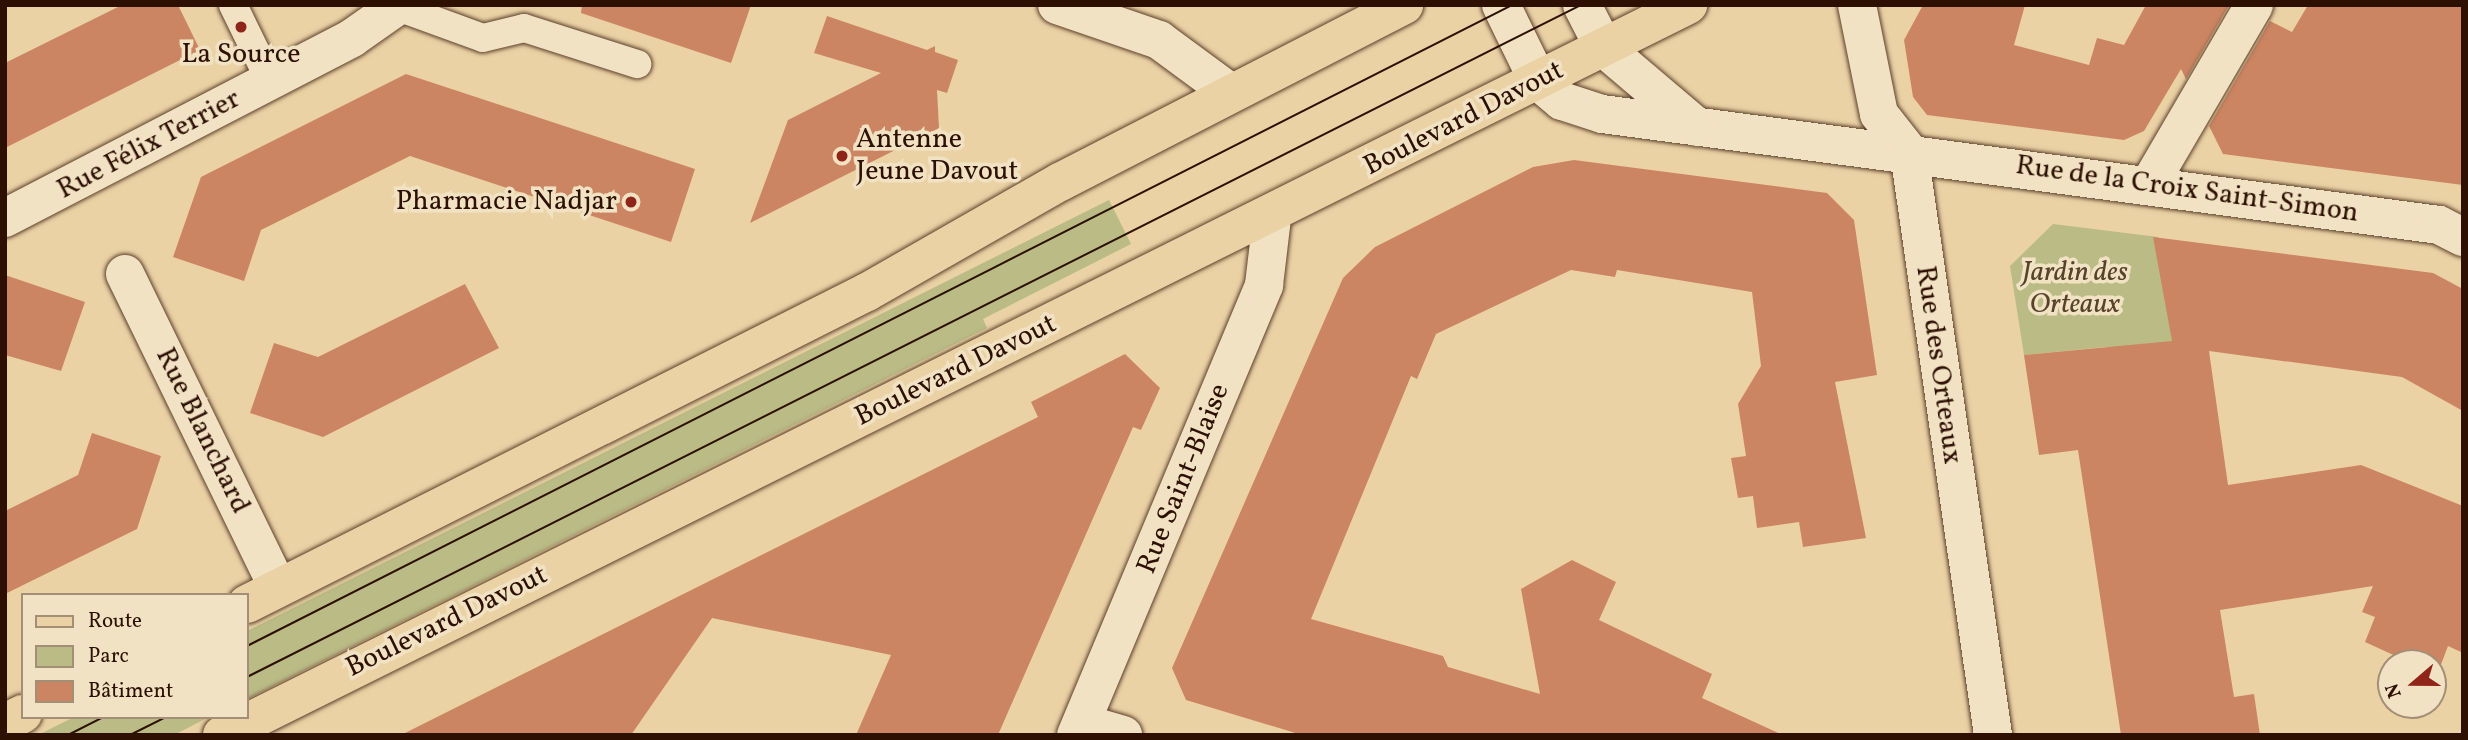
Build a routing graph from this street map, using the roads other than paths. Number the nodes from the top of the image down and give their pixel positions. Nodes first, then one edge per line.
1 (233, 5) edge
2 (1057, 5) edge
3 (1404, 5) edge
4 (1501, 5) edge
5 (1582, 5) edge
6 (1688, 5) edge
7 (1857, 5) edge
8 (2254, 5) edge
9 (399, 6) edge
10 (1604, 48) junction
11 (637, 64) dead end
12 (271, 81) junction
13 (1538, 81) junction
14 (1231, 93) junction
15 (1699, 128) junction
16 (1909, 152) junction
17 (2149, 185) junction
18 (5, 218) edge
19 (1272, 218) junction
20 (2463, 237) edge
21 (125, 274) dead end
22 (262, 596) edge
23 (21, 715) edge
24 (5, 723) edge
25 (1079, 729) edge
26 (222, 735) edge
27 (1123, 735) edge
28 (1993, 735) edge

1 - 12 lane
2 - 14 street
3 - 14 main road
4 - 13 street
5 - 10 street
6 - 10 main road, Boulevard Davout
7 - 16 street
8 - 17 street
9 - 11 lane
9 - 12 street, Rue Félix Terrier
10 - 13 main road, Boulevard Davout
10 - 15 street
12 - 18 street, Rue Félix Terrier
13 - 15 street, Rue de la Croix Saint-Simon
13 - 19 main road, Boulevard Davout
14 - 22 main road
15 - 16 street, Rue de la Croix Saint-Simon
16 - 17 street, Rue de la Croix Saint-Simon
16 - 28 street, Rue des Orteaux
17 - 20 street, Rue de la Croix Saint-Simon
19 - 25 street, Rue Saint-Blaise
19 - 26 main road, Boulevard Davout
21 - 22 street, Rue Blanchard
23 - 24 main road
25 - 27 street

